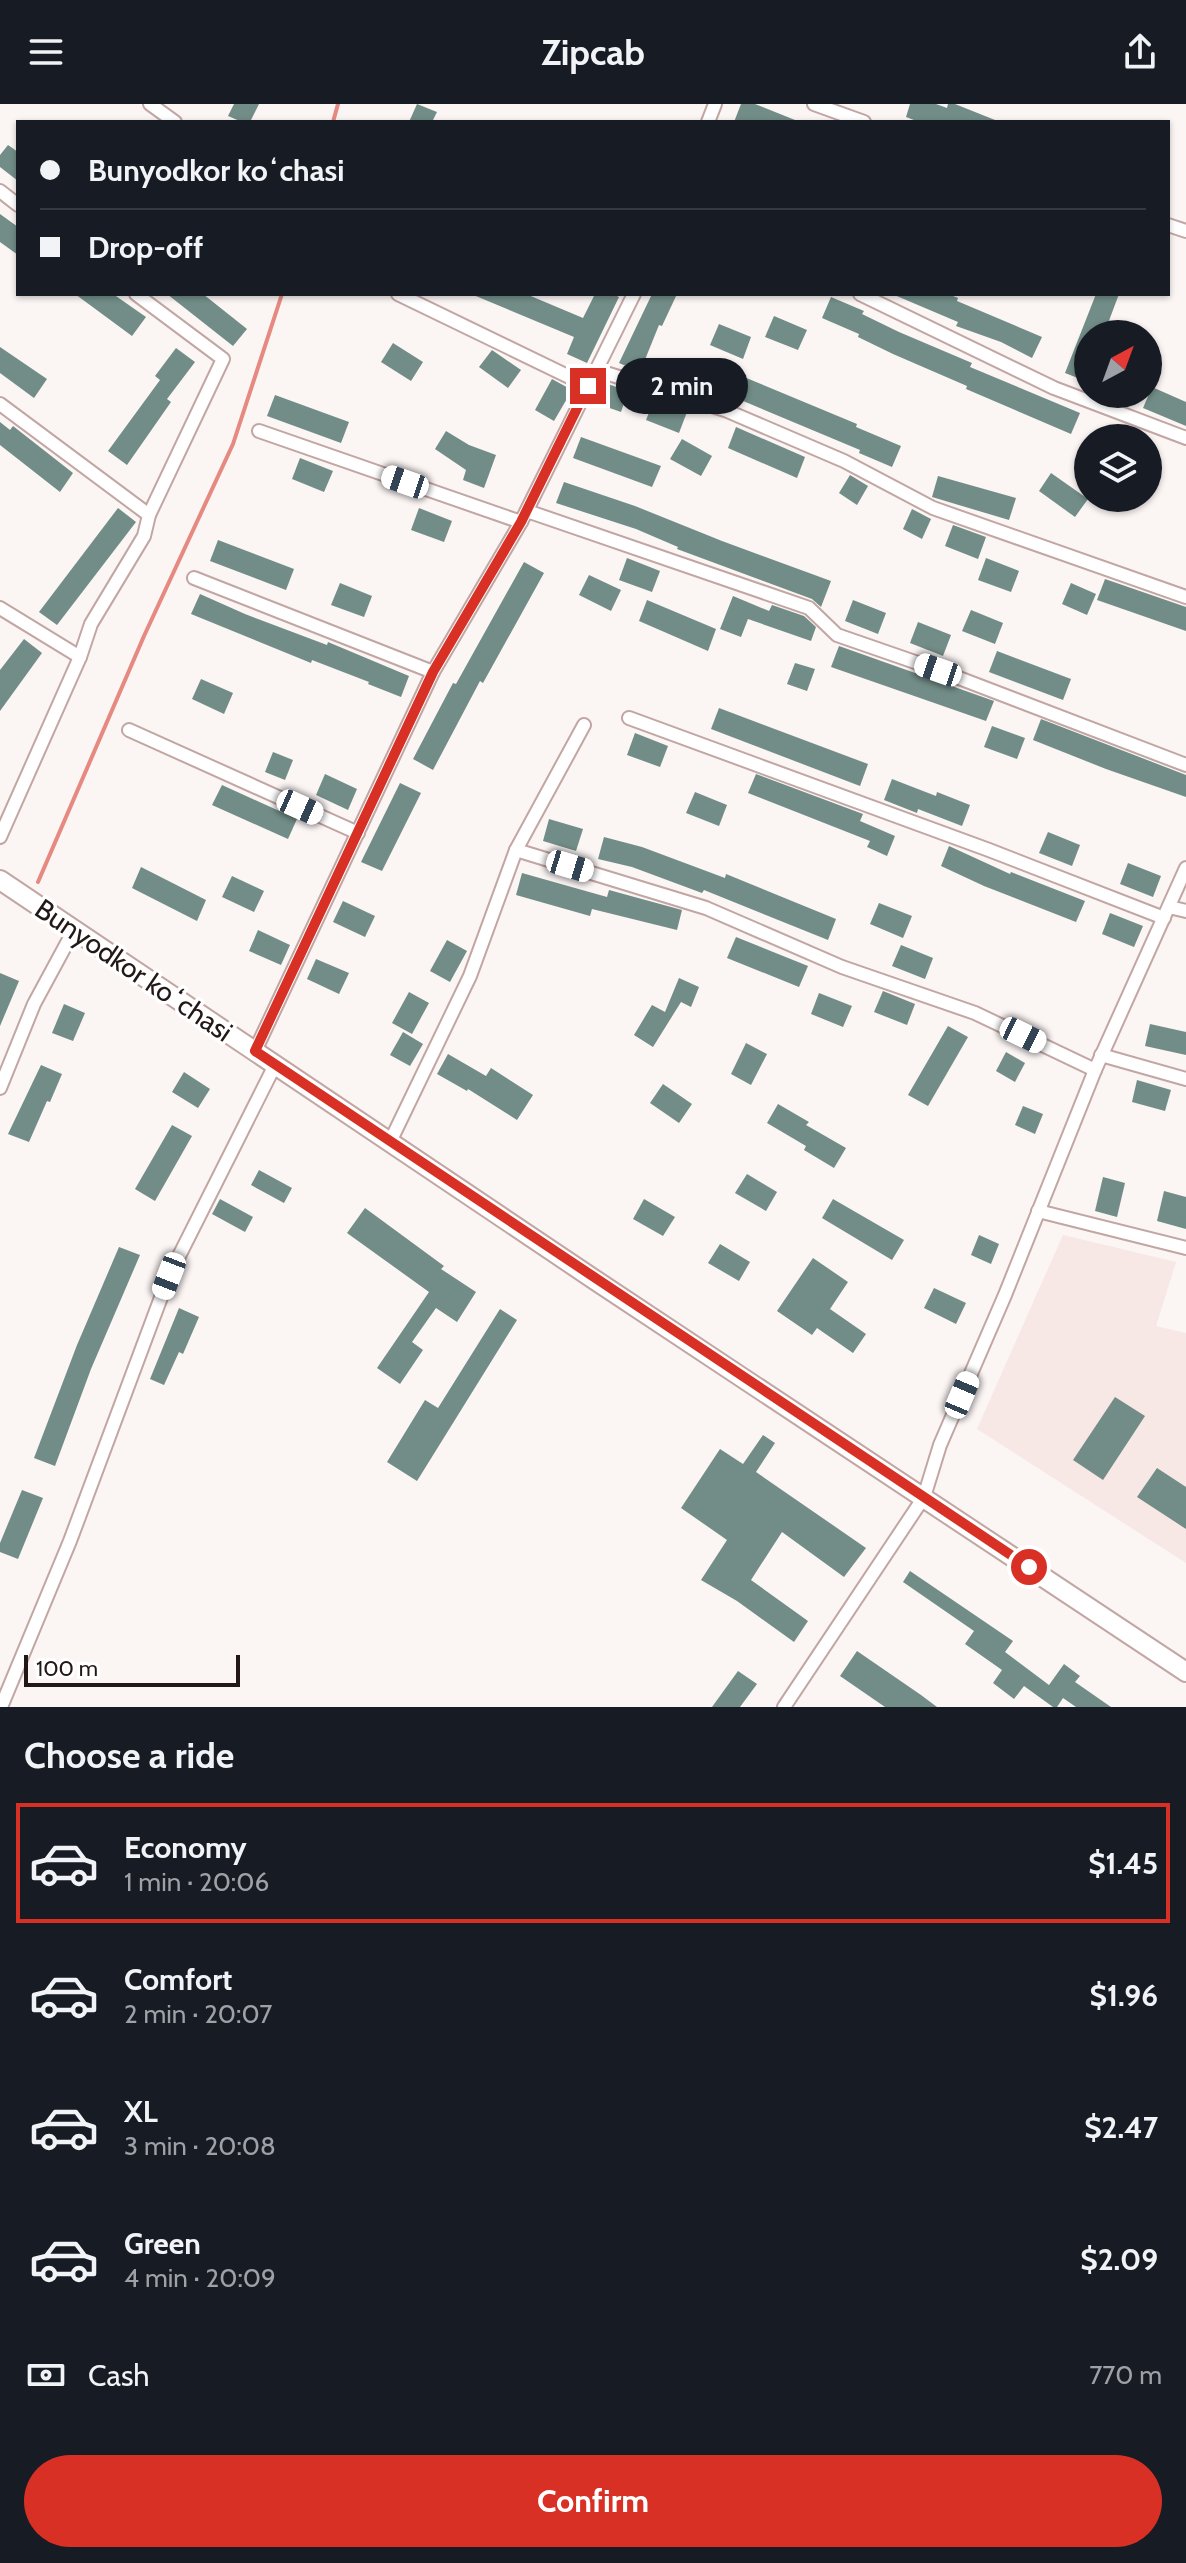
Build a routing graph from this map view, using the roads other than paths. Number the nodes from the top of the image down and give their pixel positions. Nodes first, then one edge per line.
1 (150, 104) edge
2 (814, 104) edge
3 (172, 120) edge
4 (858, 120) edge
5 (0, 191) edge
6 (16, 203) edge
7 (139, 296) edge
8 (402, 296) edge
9 (633, 296) edge
10 (864, 296) edge
11 (596, 370) junction
12 (588, 386) junction
13 (0, 404) edge
14 (259, 431) dead end
15 (1186, 438) edge
16 (149, 515) junction
17 (524, 516) junction
18 (194, 578) dead end
19 (1186, 597) edge
20 (0, 608) edge
21 (80, 657) junction
22 (433, 672) junction
23 (629, 718) dead end
24 (584, 725) dead end
25 (129, 730) dead end
26 (1186, 765) edge
27 (358, 833) junction
28 (0, 837) edge
29 (516, 850) junction
30 (1186, 868) edge
31 (0, 880) edge
32 (1186, 911) edge
33 (1166, 913) junction
34 (74, 930) junction
35 (255, 1051) junction
36 (1101, 1055) junction
37 (275, 1065) junction
38 (1095, 1070) junction
39 (1186, 1079) edge
40 (0, 1088) edge
41 (390, 1142) junction
42 (1038, 1211) junction
43 (1186, 1248) edge
44 (924, 1497) junction
45 (1186, 1672) edge
46 (1, 1707) edge
47 (784, 1707) edge

1 - 3 street
2 - 4 street
5 - 6 street
7 - 16 street
8 - 12 street
9 - 11 street
10 - 15 street
11 - 12 street
11 - 19 street
12 - 17 street
13 - 16 street
14 - 17 street
16 - 21 street
17 - 22 street
17 - 26 street
18 - 22 street
20 - 21 street
21 - 28 street
22 - 27 street
23 - 33 street
24 - 29 street
25 - 27 street
27 - 35 street
29 - 38 street
29 - 41 street
30 - 33 street
31 - 34 main road, Bunyodkor koʻchasi
32 - 33 street
33 - 36 street
34 - 35 main road, Bunyodkor koʻchasi
34 - 40 street
35 - 37 main road, Bunyodkor koʻchasi
36 - 38 street
36 - 39 street
37 - 41 main road, Bunyodkor koʻchasi
37 - 46 street
38 - 42 street
41 - 44 main road, Bunyodkor koʻchasi
42 - 43 street
42 - 44 street
44 - 45 main road, Bunyodkor koʻchasi
44 - 47 street

